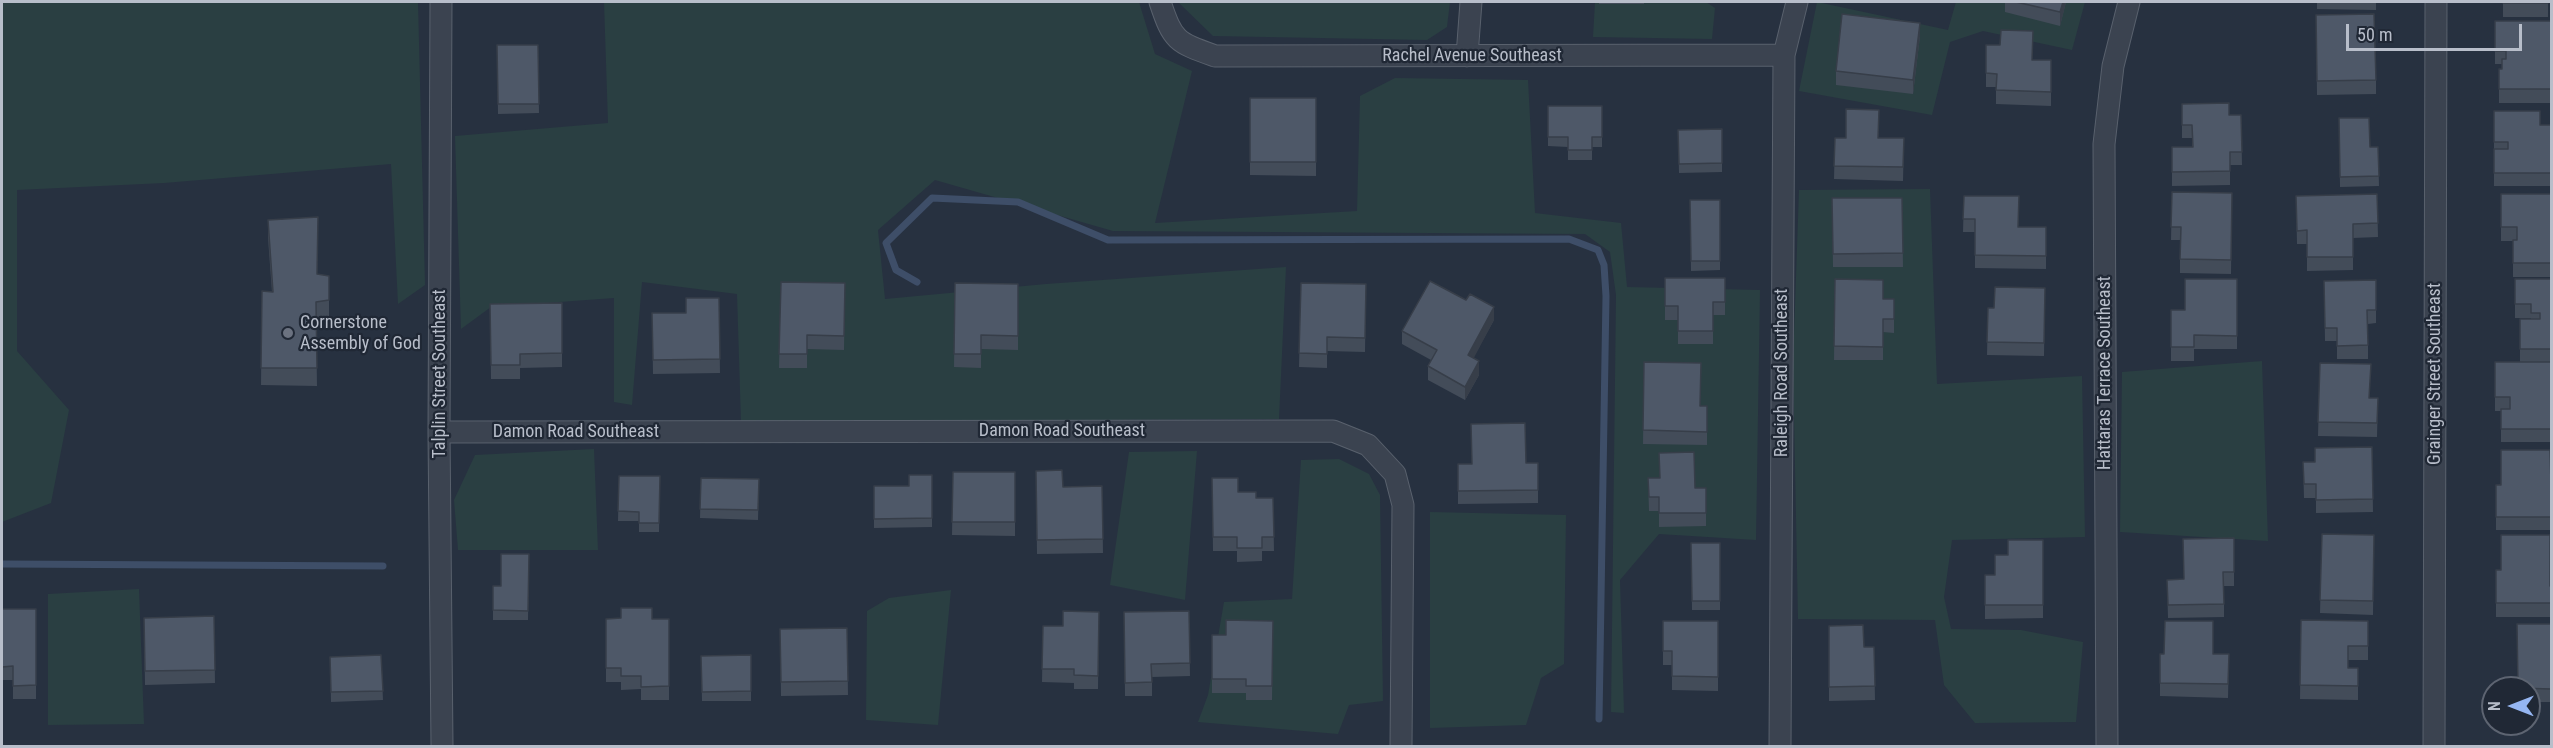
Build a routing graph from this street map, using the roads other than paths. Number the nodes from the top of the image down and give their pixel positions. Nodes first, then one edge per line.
1 (441, 2) edge
2 (1160, 2) edge
3 (1471, 2) edge
4 (1797, 2) edge
5 (2129, 2) edge
6 (2436, 2) edge
7 (1784, 55) junction
8 (1467, 56) junction
9 (439, 432) junction
10 (442, 747) edge
11 (1401, 747) edge
12 (1780, 747) edge
13 (2107, 747) edge
14 (2434, 747) edge

1 - 9 street, Talplin Street Southeast
2 - 8 street, Rachel Avenue Southeast
3 - 8 street
4 - 7 street, Raleigh Road Southeast
5 - 13 street, Hattaras Terrace Southeast
6 - 14 street, Grainger Street Southeast
7 - 8 street, Rachel Avenue Southeast
7 - 12 street, Raleigh Road Southeast
9 - 10 street, Talplin Street Southeast
9 - 11 street, Damon Road Southeast

